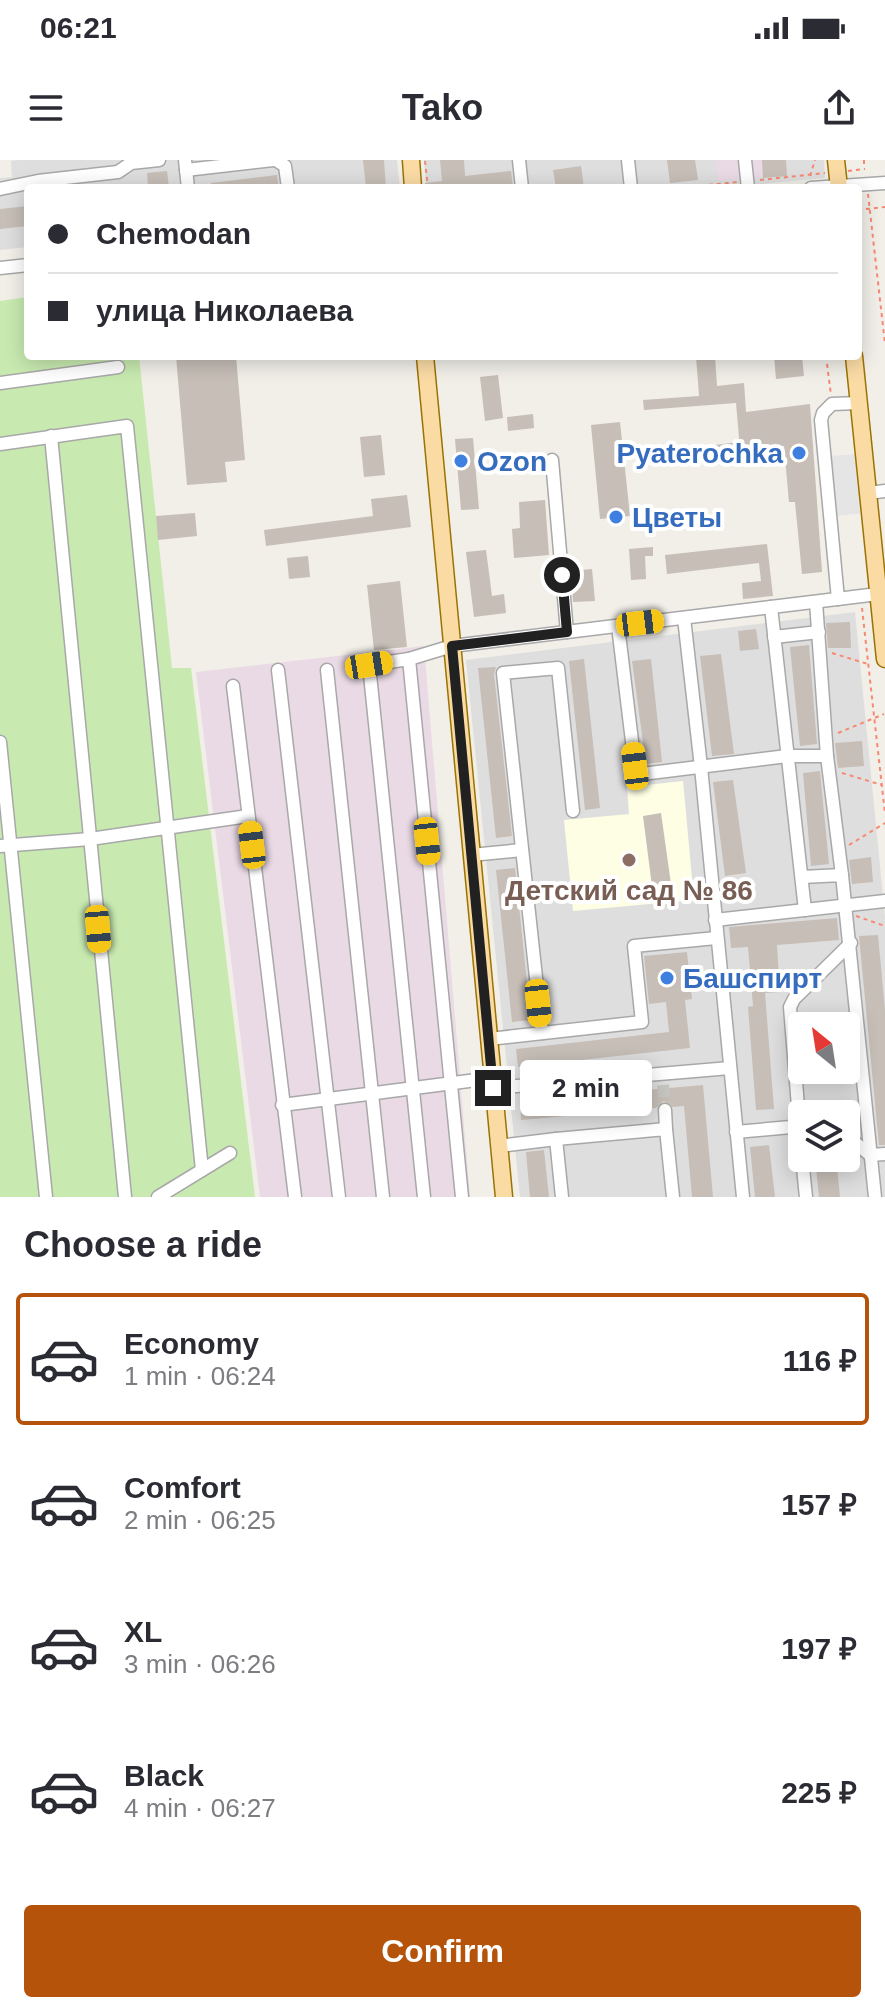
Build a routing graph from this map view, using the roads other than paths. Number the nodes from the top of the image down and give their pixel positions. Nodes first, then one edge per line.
1 (159, 160) edge
2 (274, 160) edge
3 (411, 160) edge
4 (519, 160) edge
5 (628, 160) edge
6 (745, 160) edge
7 (130, 162) edge
8 (185, 165) edge
9 (837, 176) edge
10 (811, 182) edge
11 (885, 183) edge
12 (287, 184) edge
13 (413, 184) edge
14 (522, 184) edge
15 (631, 184) edge
16 (748, 184) edge
17 (0, 189) edge
18 (24, 265) edge
19 (0, 268) edge
20 (425, 360) edge
21 (854, 360) edge
22 (118, 367) dead end
23 (0, 383) edge
24 (859, 403) junction
25 (51, 436) junction
26 (0, 444) edge
27 (552, 460) dead end
28 (885, 491) edge
29 (868, 493) junction
30 (869, 595) junction
31 (838, 599) junction
32 (816, 602) junction
33 (771, 607) junction
34 (684, 618) junction
35 (618, 626) junction
36 (567, 632) junction
37 (819, 632) junction
38 (774, 637) junction
39 (452, 646) junction
40 (409, 659) junction
41 (877, 662) edge
42 (278, 670) dead end
43 (327, 670) dead end
44 (233, 686) dead end
45 (0, 742) edge
46 (787, 756) junction
47 (827, 756) junction
48 (701, 767) junction
49 (573, 811) dead end
50 (248, 816) junction
51 (168, 828) junction
52 (90, 839) junction
53 (5, 846) edge
54 (522, 850) junction
55 (471, 855) junction
56 (842, 875) junction
57 (802, 877) junction
58 (885, 901) edge
59 (805, 910) junction
60 (847, 911) junction
61 (715, 920) junction
62 (716, 938) junction
63 (851, 943) junction
64 (542, 1033) junction
65 (489, 1039) junction
66 (730, 1068) junction
67 (452, 1083) junction
68 (493, 1083) junction
69 (412, 1088) junction
70 (372, 1093) junction
71 (328, 1099) junction
72 (798, 1100) edge
73 (282, 1105) junction
74 (665, 1110) tunnel mouth
75 (788, 1127) edge
76 (666, 1129) junction
77 (736, 1132) junction
78 (556, 1139) junction
79 (499, 1146) junction
80 (860, 1147) edge
81 (230, 1153) dead end
82 (885, 1154) edge
83 (870, 1155) junction
84 (202, 1170) junction
85 (804, 1172) edge
86 (46, 1197) edge
87 (125, 1197) edge
88 (158, 1197) edge
89 (295, 1197) edge
90 (339, 1197) edge
91 (383, 1197) edge
92 (424, 1197) edge
93 (462, 1197) edge
94 (504, 1197) edge
95 (562, 1197) edge
96 (673, 1197) edge
97 (743, 1197) edge
98 (806, 1197) edge
99 (875, 1197) edge

1 - 7 street
2 - 8 street
2 - 12 street
3 - 13 main road
4 - 14 street
5 - 15 street
6 - 16 street
7 - 17 street
9 - 10 street
9 - 11 street
18 - 19 street
20 - 39 main road
21 - 24 main road
22 - 23 street
24 - 29 main road
24 - 31 street
25 - 26 street
25 - 51 street
25 - 52 street
27 - 36 street
28 - 29 street
29 - 30 main road
30 - 31 street
30 - 41 main road
31 - 32 street
32 - 33 street
32 - 37 street
33 - 34 street
33 - 38 street
34 - 35 street
34 - 48 street
35 - 36 street
35 - 48 street
36 - 39 street
37 - 38 street
37 - 47 street
38 - 46 street
39 - 40 street
39 - 55 main road
40 - 67 street
40 - 69 street
42 - 71 street
43 - 70 street
44 - 50 street
45 - 53 street
46 - 47 street
46 - 48 street
46 - 57 street
47 - 56 street
48 - 61 street
49 - 54 street
50 - 51 street
50 - 73 street
51 - 52 street
51 - 84 street
52 - 53 street
52 - 87 street
53 - 86 street
54 - 55 street
54 - 64 street
55 - 65 main road
56 - 57 street
56 - 60 street
57 - 59 street
58 - 60 street
59 - 60 street
59 - 61 street
60 - 63 street
61 - 62 street
62 - 64 street
62 - 66 street
63 - 72 street
63 - 83 street
64 - 65 street
65 - 68 main road
66 - 68 street
66 - 77 street
67 - 68 street
67 - 69 street
67 - 93 street
68 - 79 main road
69 - 70 street
69 - 92 street
70 - 71 street
70 - 91 street
71 - 73 street
71 - 90 street
73 - 89 street
74 - 76 street
75 - 77 street
76 - 78 street
76 - 96 street
77 - 97 street
78 - 79 street
78 - 95 street
79 - 94 main road
80 - 83 street
81 - 84 street
82 - 83 street
83 - 99 street
84 - 88 street
85 - 98 street

